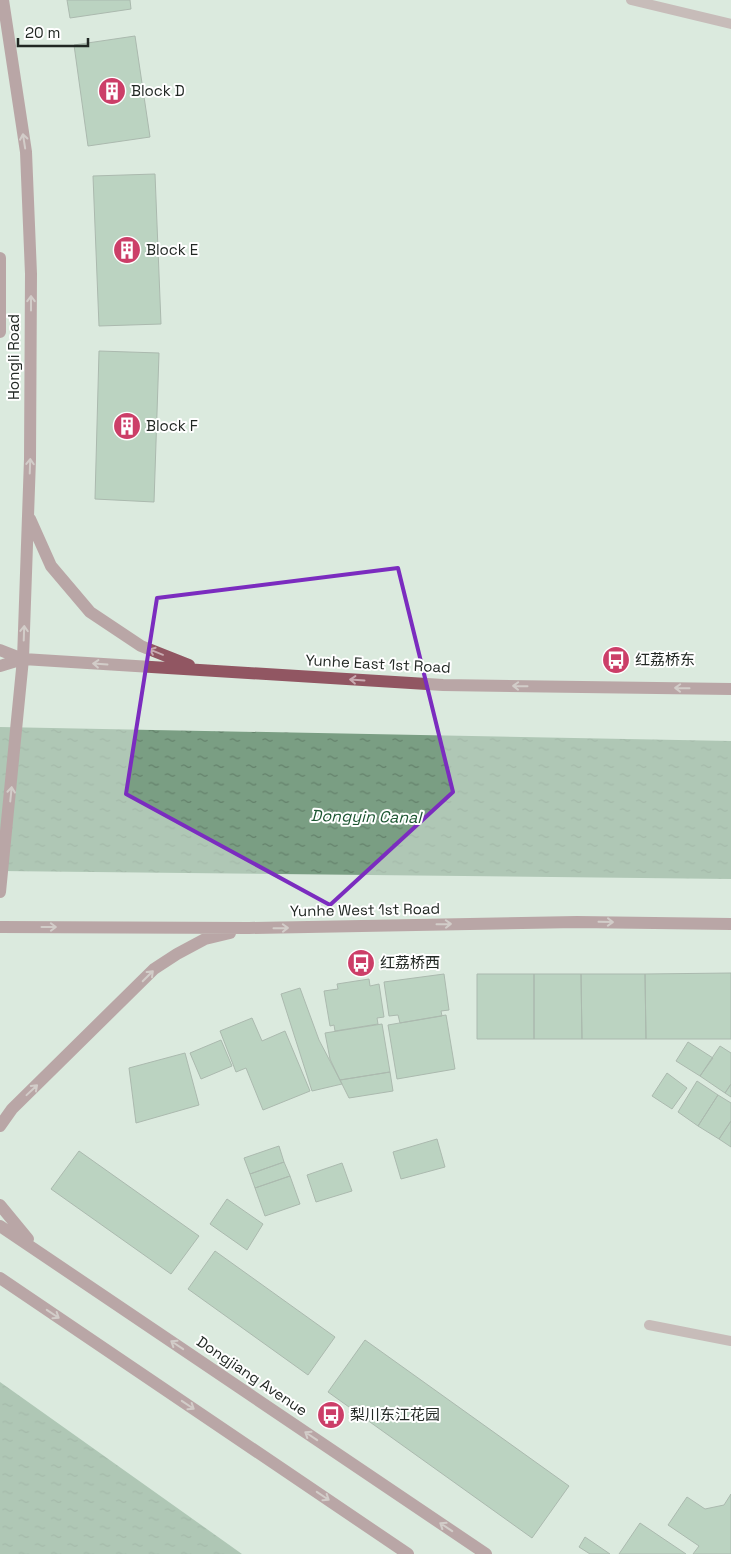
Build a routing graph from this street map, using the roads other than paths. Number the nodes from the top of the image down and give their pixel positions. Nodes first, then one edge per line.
1 (4, 0) edge
2 (631, 0) edge
3 (731, 24) edge
4 (0, 258) edge
5 (0, 332) edge
6 (28, 514) junction
7 (0, 650) edge
8 (23, 659) junction
9 (0, 666) edge
10 (201, 670) junction
11 (731, 689) edge
12 (0, 892) edge
13 (731, 924) edge
14 (0, 927) edge
15 (248, 928) junction
16 (0, 1126) edge
17 (0, 1205) edge
18 (0, 1226) edge
19 (40, 1252) junction
20 (0, 1270) edge
21 (0, 1278) edge
22 (13, 1287) junction
23 (649, 1325) dead end
24 (731, 1341) edge
25 (408, 1554) edge
26 (486, 1554) edge

6 -> 1 main road, Hongli Road
2 - 3 lane
4 - 5 main road, Hongli Road
8 -> 6 main road, Hongli Road
10 -> 6 main road
7 - 8 main road
8 - 9 main road
10 -> 8 main road, Yunhe East 1st Road
12 -> 8 main road, Hongli Road
11 -> 10 main road, Yunhe East 1st Road
15 -> 13 main road, Yunhe West 1st Road
14 -> 15 main road, Yunhe West 1st Road
16 -> 15 main road
17 - 19 main road
18 - 19 main road, Dongjiang Avenue
26 -> 19 main road, Dongjiang Avenue
20 - 22 main road
21 - 22 main road
22 -> 25 main road
23 - 24 lane

